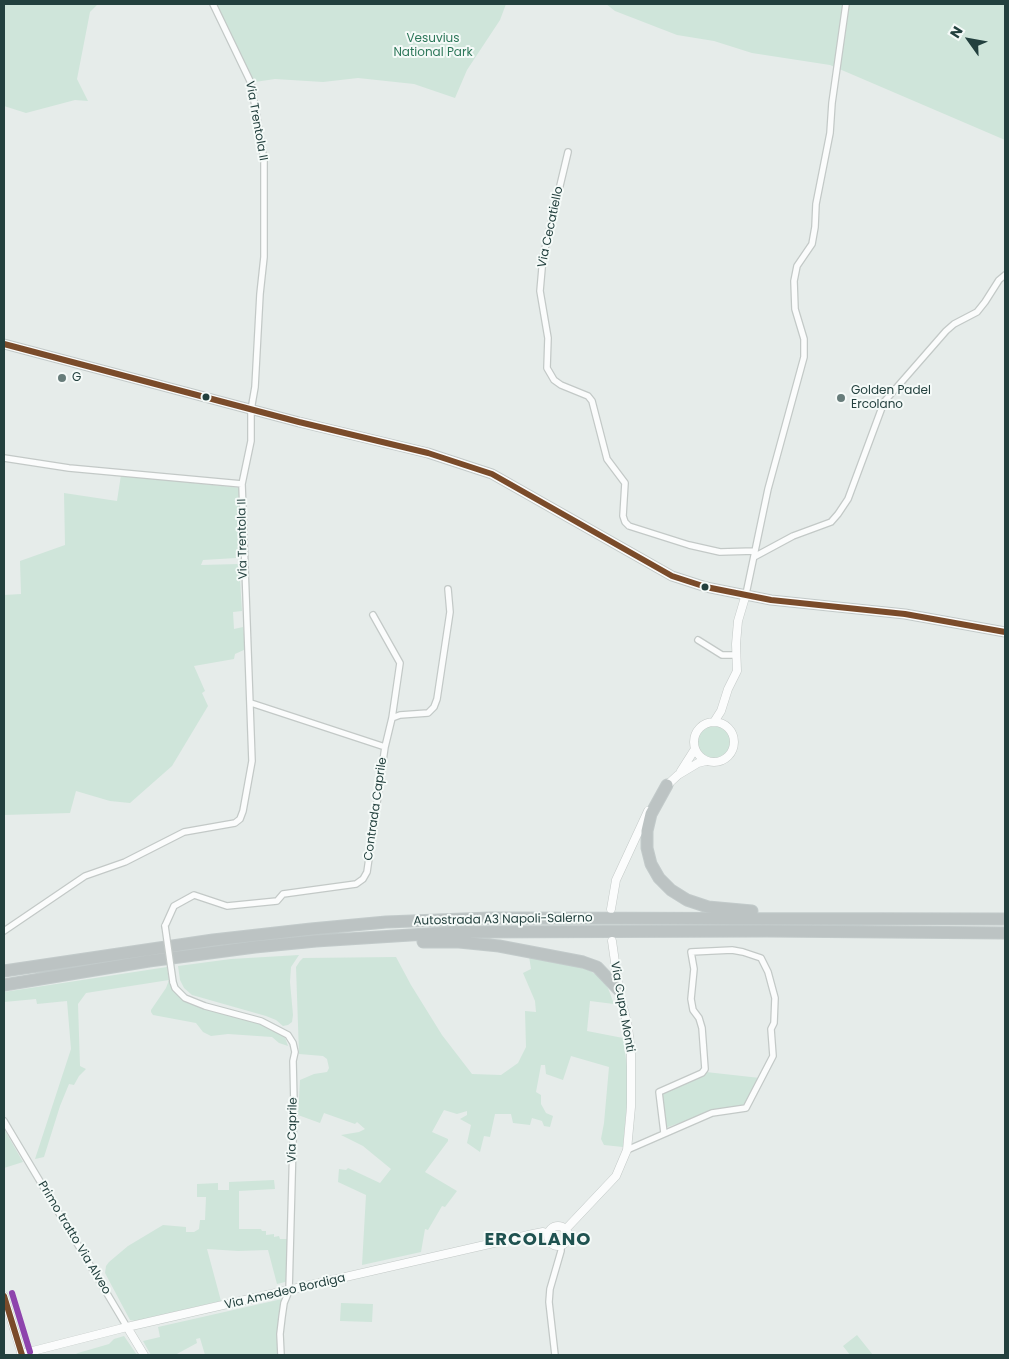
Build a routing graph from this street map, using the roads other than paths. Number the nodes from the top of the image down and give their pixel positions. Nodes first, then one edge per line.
1 (214, 4) edge
2 (846, 4) edge
3 (568, 152) dead end
4 (1005, 275) edge
5 (4, 344) edge
6 (252, 410) junction
7 (4, 458) edge
8 (242, 484) junction
9 (755, 554) junction
10 (448, 589) dead end
11 (746, 594) junction
12 (373, 615) dead end
13 (1005, 632) edge
14 (698, 640) dead end
15 (736, 655) junction
16 (251, 703) junction
17 (722, 711) junction
18 (392, 718) junction
19 (714, 722) junction
20 (725, 725) junction
21 (385, 747) junction
22 (695, 750) junction
23 (706, 761) junction
24 (678, 775) junction
25 (667, 785) junction
26 (611, 909) dead end
27 (838, 918) junction
28 (1005, 919) edge
29 (4, 931) edge
30 (1005, 933) edge
31 (316, 941) junction
32 (612, 941) dead end
33 (4, 971) edge
34 (174, 982) joint
35 (4, 985) edge
36 (619, 990) junction
37 (4, 1121) edge
38 (664, 1133) junction
39 (627, 1150) junction
40 (566, 1230) junction
41 (549, 1234) junction
42 (561, 1245) junction
43 (289, 1291) junction
44 (4, 1296) edge
45 (127, 1327) junction
46 (21, 1355) edge
47 (144, 1355) edge
48 (281, 1355) edge
49 (555, 1355) edge

1 - 6 street, Via Trentola II
2 - 9 street
3 - 9 street, Via Cecatiello
4 - 9 street
5 - 6 main road
6 - 8 street, Via Trentola II
6 - 11 main road
7 - 8 street
8 - 16 street, Via Trentola II
9 - 11 street
10 - 18 street
11 - 13 main road
11 - 15 street
12 - 18 street
14 - 15 street
15 - 17 street
16 - 21 street, Contrada Caprile
16 - 29 street, Via Trentola II
17 - 19 street
17 - 20 street
18 - 21 street
19 - 20 street
19 - 22 street
20 - 23 street
21 - 34 street, Contrada Caprile, bridge
22 - 23 street
22 - 24 street
23 - 24 street
24 - 25 street
25 - 26 street
25 - 27 highway
27 - 28 highway, Autostrada A3 Napoli-Salerno
27 - 33 highway, Autostrada A3 Napoli-Salerno
30 - 31 highway, Autostrada A3 Napoli-Salerno
31 - 35 highway, Autostrada A3 Napoli-Salerno
31 - 36 highway
32 - 36 street, Via Cupa Monti
34 - 43 street, Via Caprile
36 - 39 street, Via Cupa Monti
37 - 45 street, Primo tratto Via Alveo
38 - 38 street
38 - 39 street
39 - 40 street, Via Cupa Monti
40 - 41 street
40 - 42 street
41 - 42 street
41 - 43 street, Via Amedeo Bordiga
42 - 49 street
43 - 45 street, Via Amedeo Bordiga
43 - 48 street, Via Caprile
44 - 46 street
45 - 46 street, Via Amedeo Bordiga
45 - 47 street, Primo tratto Via Alveo

